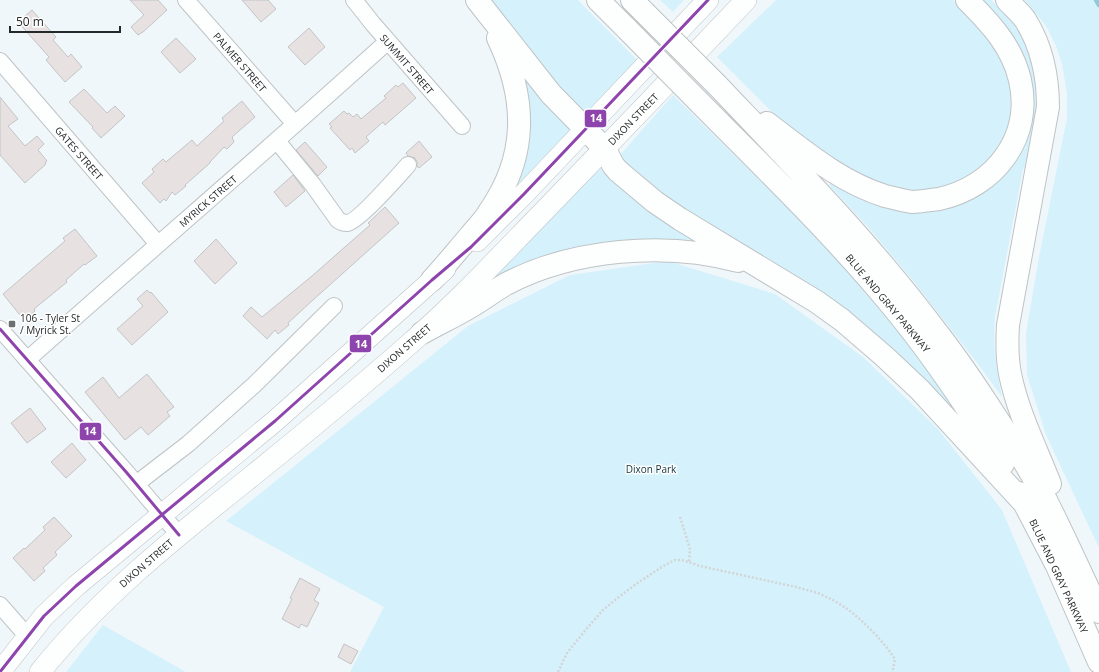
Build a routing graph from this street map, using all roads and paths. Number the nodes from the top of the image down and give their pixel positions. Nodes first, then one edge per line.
1 (186, 0) edge
2 (354, 0) edge
3 (598, 0) edge
4 (708, 0) edge
5 (746, 0) edge
6 (967, 0) edge
7 (1007, 0) edge
8 (478, 1) edge
9 (638, 6) edge
10 (388, 41) junction
11 (0, 61) edge
12 (717, 86) junction
13 (295, 124) junction
14 (462, 126) dead end
15 (585, 129) junction
16 (277, 141) junction
17 (604, 149) junction
18 (408, 165) dead end
19 (158, 244) junction
20 (760, 268) junction
21 (432, 280) junction
22 (334, 306) dead end
23 (0, 329) edge
24 (422, 333) junction
25 (28, 360) junction
26 (136, 484) junction
27 (1025, 504) junction
28 (162, 514) junction
29 (680, 517) dead end
30 (179, 535) junction
31 (689, 562) junction
32 (0, 605) edge
33 (1096, 605) edge
34 (28, 637) junction
35 (1099, 662) edge
36 (0, 672) edge
37 (40, 672) edge
38 (558, 672) edge
39 (892, 672) edge

1 - 13 street, PALMER STREET
2 - 10 street, SUMMIT STREET
3 - 27 highway, BLUE AND GRAY PARKWAY, bridge
4 - 15 main road
5 - 17 main road, DIXON STREET
6 - 12 highway
7 - 33 highway
8 - 15 highway
8 - 21 highway
9 - 12 highway, BLUE AND GRAY PARKWAY, bridge
10 - 13 street, MYRICK STREET
10 - 14 street, SUMMIT STREET
11 - 19 street, GATES STREET
12 - 33 highway, BLUE AND GRAY PARKWAY
13 - 16 street, MYRICK STREET
15 - 17 highway
15 - 21 main road
16 - 18 street
16 - 19 street, MYRICK STREET
17 - 20 highway
17 - 24 main road, DIXON STREET
19 - 25 street, MYRICK STREET
20 - 24 highway
20 - 27 highway
21 - 28 main road
22 - 26 street
23 - 25 street
24 - 30 main road, DIXON STREET
25 - 26 street
26 - 28 street
27 - 35 highway, BLUE AND GRAY PARKWAY
28 - 30 street
28 - 34 main road
29 - 31 path
30 - 37 main road, DIXON STREET
31 - 38 path
31 - 39 path
32 - 34 street
34 - 36 main road

